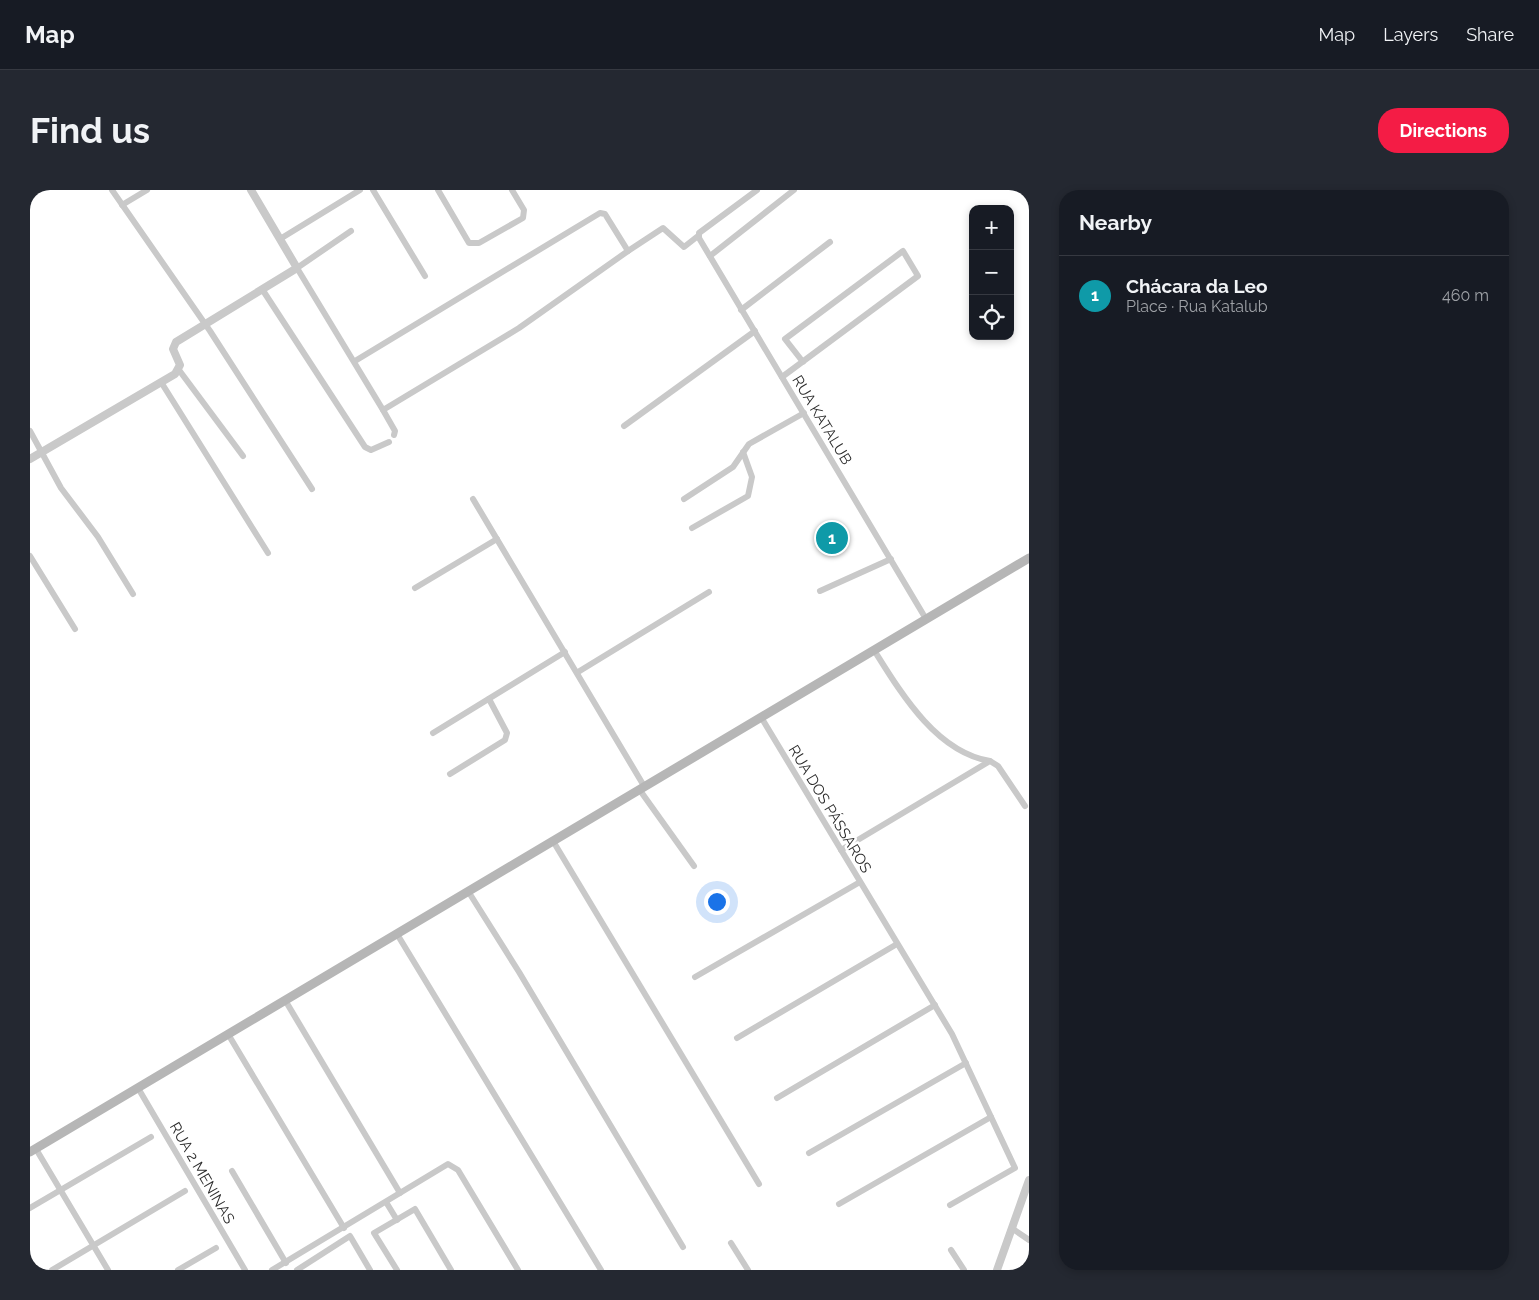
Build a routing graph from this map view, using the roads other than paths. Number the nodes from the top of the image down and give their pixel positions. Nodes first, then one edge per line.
1 (112, 190) edge
2 (147, 190) edge
3 (251, 190) edge
4 (360, 190) edge
5 (373, 190) edge
6 (438, 190) edge
7 (512, 190) edge
8 (757, 190) edge
9 (794, 190) edge
10 (122, 205) junction
11 (351, 231) dead end
12 (699, 234) junction
13 (280, 239) junction
14 (830, 242) dead end
15 (628, 251) junction
16 (710, 256) junction
17 (298, 268) junction
18 (424, 276) dead end
19 (262, 290) junction
20 (741, 310) junction
21 (205, 324) junction
22 (755, 331) junction
23 (355, 361) junction
24 (803, 362) junction
25 (179, 370) junction
26 (782, 377) junction
27 (161, 382) junction
28 (383, 410) junction
29 (804, 413) junction
30 (624, 426) dead end
31 (30, 431) edge
32 (394, 435) dead end
33 (389, 442) dead end
34 (42, 451) junction
35 (743, 452) junction
36 (243, 456) dead end
37 (30, 459) edge
38 (312, 489) dead end
39 (473, 499) dead end
40 (684, 499) dead end
41 (692, 528) dead end
42 (498, 539) junction
43 (268, 553) dead end
44 (30, 556) edge
45 (1029, 558) edge
46 (891, 559) junction
47 (415, 588) dead end
48 (820, 591) dead end
49 (709, 592) dead end
50 (133, 594) dead end
51 (926, 619) junction
52 (75, 629) dead end
53 (874, 650) junction
54 (565, 652) junction
55 (578, 672) junction
56 (489, 699) junction
57 (761, 717) junction
58 (433, 733) dead end
59 (990, 761) junction
60 (450, 774) dead end
61 (642, 788) junction
62 (1025, 806) dead end
63 (553, 841) junction
64 (841, 850) junction
65 (694, 866) dead end
66 (860, 882) junction
67 (468, 892) junction
68 (397, 934) junction
69 (897, 944) junction
70 (695, 977) dead end
71 (285, 1000) junction
72 (935, 1005) junction
73 (228, 1034) junction
74 (737, 1038) dead end
75 (966, 1063) junction
76 (138, 1088) junction
77 (776, 1098) dead end
78 (991, 1117) junction
79 (151, 1137) dead end
80 (33, 1151) edge
81 (809, 1153) dead end
82 (232, 1170) dead end
83 (1029, 1180) edge
84 (759, 1184) dead end
85 (61, 1190) junction
86 (185, 1191) dead end
87 (400, 1193) junction
88 (386, 1202) junction
89 (838, 1204) dead end
90 (950, 1205) dead end
91 (30, 1208) edge
92 (398, 1220) junction
93 (344, 1228) junction
94 (1013, 1229) junction
95 (1029, 1240) edge
96 (731, 1243) dead end
97 (94, 1245) junction
98 (683, 1247) dead end
99 (216, 1248) dead end
100 (951, 1250) dead end
101 (288, 1262) junction
102 (52, 1270) edge
103 (108, 1270) edge
104 (178, 1270) edge
105 (245, 1270) edge
106 (272, 1270) edge
107 (297, 1270) edge
108 (370, 1270) edge
109 (397, 1270) edge
110 (452, 1270) edge
111 (518, 1270) edge
112 (601, 1270) edge
113 (748, 1270) edge
114 (964, 1270) edge
115 (997, 1270) edge

1 - 10 street
2 - 10 street
3 - 13 street
4 - 13 street
5 - 18 street
6 - 7 street
8 - 12 street
9 - 16 street
10 - 21 street
11 - 17 street
12 - 15 street
12 - 16 street, RUA KATALUB
13 - 17 street
14 - 20 street
15 - 23 street
15 - 28 street
16 - 20 street, RUA KATALUB
17 - 19 street
17 - 23 street
19 - 21 street
19 - 33 street
20 - 22 street, RUA KATALUB
21 - 25 street
21 - 38 street
22 - 26 street, RUA KATALUB
22 - 30 street
23 - 28 street
24 - 24 street
24 - 26 street
25 - 27 street
25 - 36 street
26 - 29 street, RUA KATALUB
27 - 34 street
27 - 43 street
28 - 32 street
29 - 35 street
29 - 46 street, RUA KATALUB
31 - 34 street
34 - 37 street
34 - 50 street
35 - 40 street
35 - 41 street
39 - 42 street
42 - 47 street
42 - 54 street
44 - 52 street
45 - 51 main road
46 - 48 street
46 - 51 street, RUA KATALUB
49 - 55 street
51 - 53 main road
53 - 57 main road
53 - 59 street
54 - 55 street
54 - 56 street
55 - 61 street
56 - 58 street
56 - 60 street
57 - 61 main road
57 - 64 street, RUA DOS PÁSSAROS
59 - 62 street
59 - 64 street
61 - 63 main road
61 - 65 street
63 - 67 main road
63 - 84 street
64 - 66 street, RUA DOS PÁSSAROS
66 - 69 street, RUA DOS PÁSSAROS
66 - 70 street
67 - 68 main road
67 - 98 street
68 - 71 main road
68 - 112 street
69 - 72 street, RUA DOS PÁSSAROS
69 - 74 street
71 - 73 main road
71 - 87 street
72 - 75 street, RUA DOS PÁSSAROS
72 - 77 street
73 - 76 main road
73 - 93 street
75 - 78 street, RUA DOS PÁSSAROS
75 - 81 street
76 - 80 main road
76 - 105 street, RUA 2 MENINAS
78 - 89 street
78 - 90 street, RUA DOS PÁSSAROS
79 - 85 street
80 - 85 street
82 - 101 street
83 - 94 street
85 - 91 street
85 - 97 street
86 - 97 street
87 - 88 street
87 - 111 street
88 - 92 street
88 - 93 street
92 - 109 street
92 - 110 street
93 - 101 street
94 - 95 street
94 - 115 street
96 - 113 street
97 - 102 street
97 - 103 street
99 - 104 street
100 - 114 street
101 - 106 street
101 - 107 street
107 - 108 street

